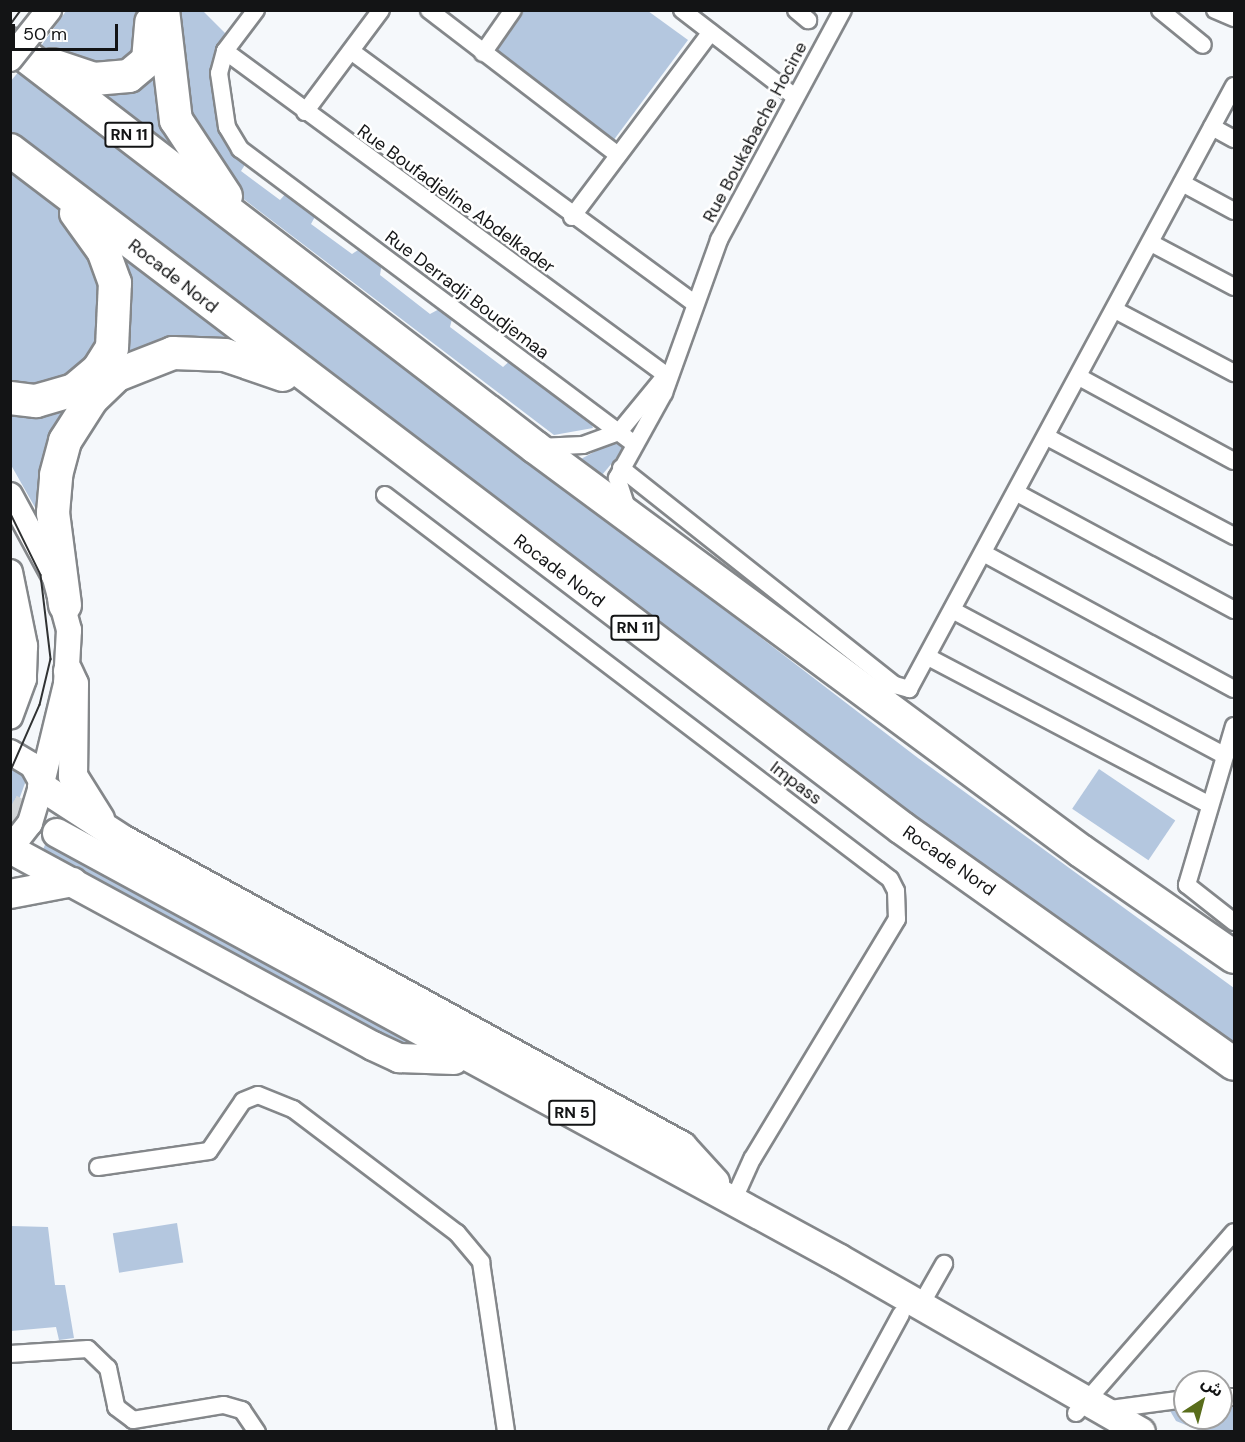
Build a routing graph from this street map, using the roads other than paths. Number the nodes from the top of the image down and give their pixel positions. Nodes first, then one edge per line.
1 (49, 10) edge
2 (146, 10) edge
3 (163, 10) edge
4 (256, 10) edge
5 (381, 10) edge
6 (429, 10) edge
7 (513, 10) edge
8 (682, 10) edge
9 (843, 10) edge
10 (1160, 10) edge
11 (1215, 10) edge
12 (1234, 18) edge
13 (711, 33) junction
14 (1203, 45) dead end
15 (225, 51) junction
16 (351, 51) junction
17 (483, 53) junction
18 (17, 54) edge
19 (1234, 86) edge
20 (795, 97) junction
21 (304, 112) junction
22 (1212, 127) junction
23 (1234, 139) edge
24 (10, 150) edge
25 (618, 155) junction
26 (47, 178) junction
27 (1182, 183) junction
28 (1234, 211) edge
29 (572, 217) junction
30 (248, 226) junction
31 (1150, 243) junction
32 (1234, 287) edge
33 (693, 302) junction
34 (1115, 310) junction
35 (1234, 373) edge
36 (666, 375) junction
37 (1079, 377) junction
38 (10, 398) edge
39 (343, 407) junction
40 (619, 432) junction
41 (1047, 437) junction
42 (633, 443) junction
43 (535, 447) junction
44 (1234, 461) edge
45 (621, 468) junction
46 (1017, 493) junction
47 (10, 495) edge
48 (385, 495) dead end
49 (645, 529) junction
50 (1234, 536) edge
51 (985, 554) junction
52 (10, 573) edge
53 (65, 605) junction
54 (1234, 610) edge
55 (954, 611) junction
56 (10, 622) edge
57 (928, 657) junction
58 (68, 671) junction
59 (10, 679) edge
60 (1234, 689) edge
61 (10, 717) edge
62 (1234, 726) edge
63 (10, 752) edge
64 (1224, 756) junction
65 (42, 785) junction
66 (1210, 805) junction
67 (72, 808) junction
68 (122, 839) junction
69 (19, 854) edge
70 (74, 882) junction
71 (10, 894) edge
72 (1230, 944) edge
73 (454, 1060) junction
74 (1234, 1064) edge
75 (98, 1167) dead end
76 (733, 1201) junction
77 (1234, 1232) edge
78 (944, 1264) dead end
79 (910, 1311) junction
80 (10, 1354) edge
81 (1173, 1401) edge
82 (1093, 1414) edge
83 (257, 1431) edge
84 (506, 1431) edge
85 (837, 1431) edge
86 (1141, 1431) edge

1 - 18 main road, bridge
2 - 18 highway
3 - 30 highway
4 - 15 street
5 - 16 street
6 - 17 street
7 - 17 street
8 - 13 street
9 - 20 street, Rue Boukabache Hocine
10 - 14 street
11 - 12 street
13 - 20 street
13 - 25 street
15 - 21 street, Rue Boufadjeline Abdelkader
15 - 40 street, Rue Derradji Boudjemaa
16 - 21 street
16 - 29 street
17 - 25 street
18 - 30 highway, RN 11
19 - 22 street
20 - 33 street, Rue Boukabache Hocine
21 - 36 street, Rue Boufadjeline Abdelkader
22 - 23 street
22 - 27 street
24 - 26 highway, Rocade Nord / RN 11
25 - 29 street
26 - 38 highway
26 - 39 highway, Rocade Nord / RN 11
27 - 28 street
27 - 31 street
29 - 33 street
30 - 43 highway, RN 11
31 - 32 street
31 - 34 street
33 - 36 street
34 - 35 street
34 - 37 street
36 - 40 street
36 - 42 street
37 - 41 street
37 - 44 street
39 - 53 highway
39 - 74 highway, Rocade Nord / RN 11
40 - 42 street, Rue Derradji Boudjemaa
40 - 43 street
41 - 46 street
41 - 50 street
42 - 45 street
43 - 49 highway, RN 11
45 - 49 street
45 - 57 street
46 - 51 street
46 - 54 street
47 - 53 main road
48 - 76 street, Impass
49 - 72 highway, RN 11
51 - 55 street
51 - 60 street
52 - 61 main road
53 - 58 main road
55 - 57 street
55 - 64 street
56 - 59 highway
57 - 66 street
58 - 65 main road
58 - 68 highway
62 - 64 street
63 - 65 main road
64 - 66 street
65 - 67 highway
65 - 69 main road
66 - 72 street
67 - 68 highway
67 - 69 highway
68 - 76 highway
69 - 70 highway, RN 5
70 - 71 highway
70 - 73 highway, RN 5
73 - 76 highway, RN 5
73 - 79 highway, RN 5
75 - 84 street
76 - 79 highway, RN 5
77 - 82 street
78 - 79 street
79 - 82 highway, RN 5
79 - 85 street
80 - 83 street
81 - 82 street
82 - 86 highway, RN 5

